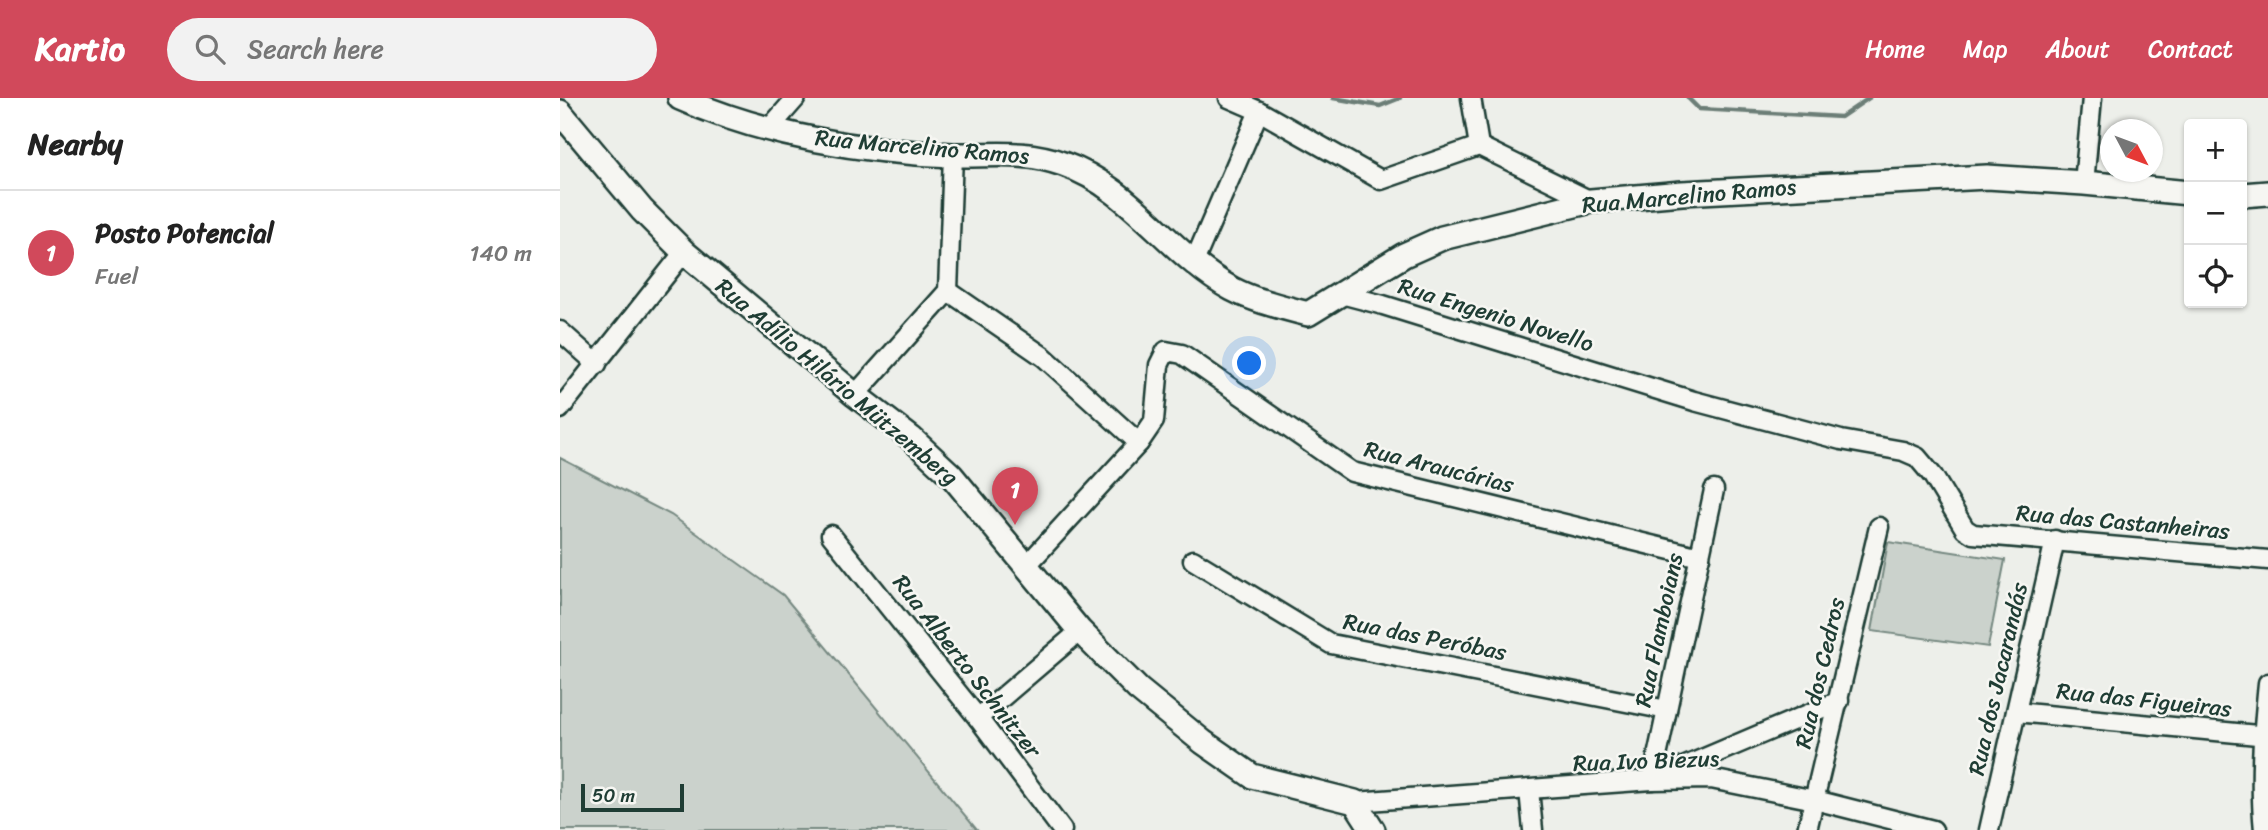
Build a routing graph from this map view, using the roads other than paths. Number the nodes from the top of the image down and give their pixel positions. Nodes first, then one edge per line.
1 (680, 98) edge
2 (796, 98) edge
3 (1229, 98) edge
4 (1471, 98) edge
5 (2092, 98) edge
6 (1259, 111) junction
7 (560, 112) edge
8 (768, 130) junction
9 (1479, 146) junction
10 (953, 155) junction
11 (2084, 183) junction
12 (2184, 193) edge
13 (2268, 193) edge
14 (2247, 195) edge
15 (1591, 201) junction
16 (684, 252) junction
17 (1194, 262) junction
18 (948, 291) junction
19 (1341, 294) junction
20 (560, 331) edge
21 (597, 363) junction
22 (855, 395) junction
23 (560, 409) edge
24 (1139, 443) junction
25 (1714, 490) dead end
26 (1879, 527) dead end
27 (1973, 534) joint
28 (831, 535) dead end
29 (2055, 540) junction
30 (1700, 557) junction
31 (2268, 559) edge
32 (1193, 560) dead end
33 (1027, 565) junction
34 (1080, 631) junction
35 (2268, 683) edge
36 (1839, 701) junction
37 (1667, 710) junction
38 (2016, 712) junction
39 (978, 718) junction
40 (2265, 736) edge
41 (1652, 780) junction
42 (1529, 790) junction
43 (1815, 800) junction
44 (1355, 802) junction
45 (1062, 830) edge
46 (1373, 830) edge
47 (1534, 830) edge
48 (1807, 830) edge
49 (1933, 830) edge
50 (1989, 830) edge
51 (2264, 830) edge

1 - 8 main road, Rua Marcelino Ramos
2 - 8 street
3 - 6 street
4 - 9 street
5 - 11 street
6 - 9 street
6 - 17 street
7 - 16 main road, Rua Adílio Hilário Mützemberg
8 - 10 main road, Rua Marcelino Ramos
9 - 15 street
10 - 17 main road, Rua Marcelino Ramos
10 - 18 street
11 - 12 main road, Rua Marcelino Ramos
11 - 15 main road, Rua Marcelino Ramos
13 - 14 main road
15 - 19 main road, Rua Marcelino Ramos
16 - 21 street
16 - 22 main road, Rua Adílio Hilário Mützemberg
17 - 19 main road, Rua Marcelino Ramos
18 - 22 street
18 - 24 street
19 - 27 street, Rua Engenio Novello
20 - 21 street
21 - 23 street
22 - 33 main road, Rua Adílio Hilário Mützemberg
24 - 30 street, Rua Araucárias
24 - 33 street, Rua Araucárias
25 - 30 street, Rua Flamboians
26 - 36 street, Rua dos Cedros
27 - 29 street, Rua das Castanheiras
28 - 39 street, Rua Alberto Schnitzer
29 - 31 street, Rua das Castanheiras
29 - 38 street, Rua dos Jacarandás
30 - 37 street, Rua Flamboians
32 - 37 street, Rua das Peróbas
33 - 34 main road, Rua Adílio Hilário Mützemberg
34 - 39 street
34 - 44 main road, Rua Adílio Hilário Mützemberg
35 - 40 street
36 - 41 street
36 - 43 street, Rua dos Cedros
37 - 41 street, Rua Flamboians
38 - 40 street, Rua das Figueiras
38 - 50 street, Rua dos Jacarandás
39 - 45 street, Rua Alberto Schnitzer
40 - 51 street
41 - 42 street, Rua Ivo Biezus
41 - 43 street, Rua Ivo Biezus
42 - 44 street, Rua Ivo Biezus
42 - 47 street
43 - 48 street, Rua dos Cedros
43 - 49 street, Rua Ivo Biezus
44 - 46 main road

